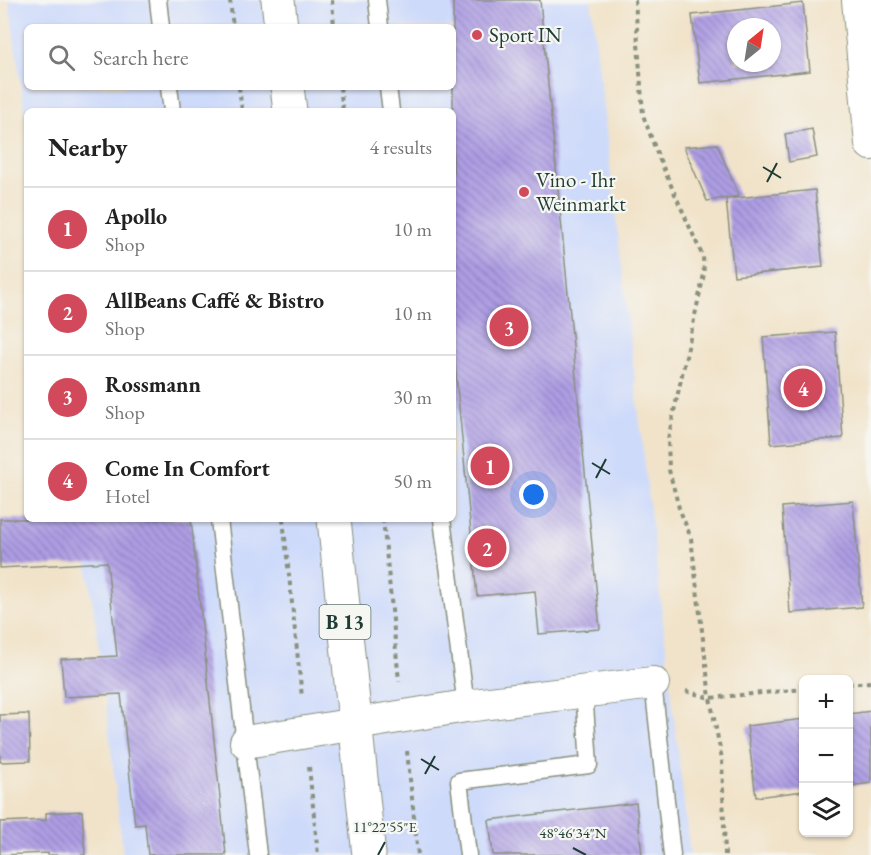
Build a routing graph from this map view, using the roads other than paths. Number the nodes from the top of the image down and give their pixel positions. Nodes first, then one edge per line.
1 (158, 0) edge
2 (278, 0) edge
3 (377, 0) edge
4 (858, 0) edge
5 (161, 24) edge
6 (281, 24) edge
7 (380, 24) edge
8 (169, 90) edge
9 (287, 90) edge
10 (388, 90) edge
11 (172, 108) edge
12 (290, 108) edge
13 (391, 108) edge
14 (871, 144) edge
15 (219, 522) edge
16 (334, 522) edge
17 (442, 522) edge
18 (653, 683) joint
19 (584, 690) junction
20 (466, 706) junction
21 (356, 724) junction
22 (246, 742) junction
23 (258, 855) edge
24 (369, 855) edge
25 (468, 855) edge
26 (672, 855) edge

1 - 5 lane
2 - 6 main road
3 - 7 lane
4 - 14 street
8 - 11 lane
9 - 12 main road
10 - 13 lane
15 - 22 lane
16 - 21 main road, B 13
17 - 20 lane
18 - 19 street
18 - 26 lane
19 - 20 street
19 - 25 lane
20 - 21 street
21 - 22 street
21 - 24 main road, B 13
22 - 23 lane

